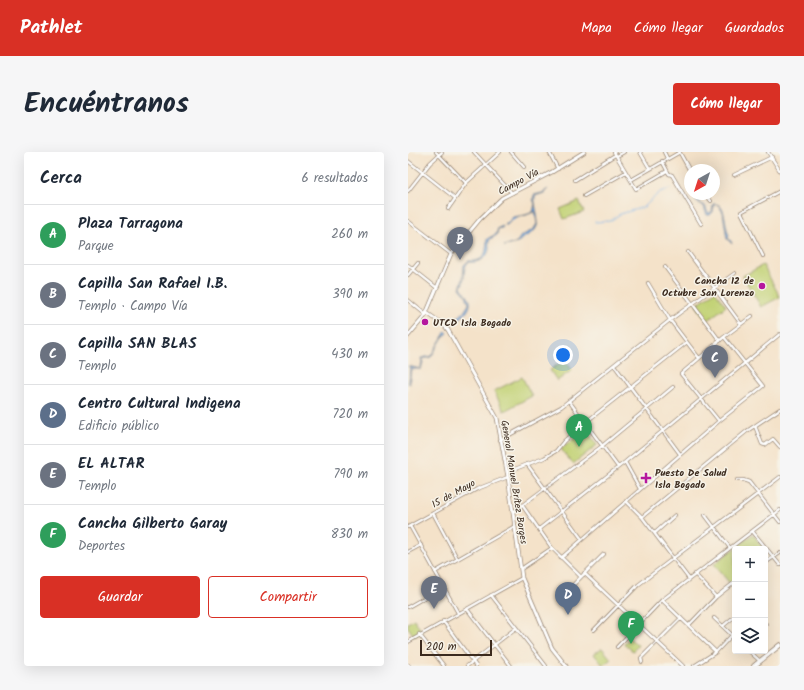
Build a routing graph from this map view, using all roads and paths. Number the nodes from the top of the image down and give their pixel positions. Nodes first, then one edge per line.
1 (442, 152) edge
2 (474, 152) edge
3 (500, 152) edge
4 (511, 152) edge
5 (549, 152) edge
6 (584, 152) edge
7 (624, 152) edge
8 (640, 152) edge
9 (664, 152) edge
10 (768, 152) edge
11 (437, 153) edge
12 (679, 153) edge
13 (615, 154) edge
14 (772, 157) junction
15 (667, 158) junction
16 (408, 161) edge
17 (662, 161) junction
18 (686, 164) edge
19 (486, 165) junction
20 (524, 166) dead end
21 (650, 168) junction
22 (558, 169) junction
23 (667, 171) junction
24 (780, 171) edge
25 (422, 172) junction
26 (626, 172) junction
27 (734, 175) dead end
28 (575, 180) dead end
29 (631, 180) junction
30 (466, 183) junction
31 (408, 190) edge
32 (780, 191) edge
33 (512, 193) junction
34 (584, 196) dead end
35 (455, 198) junction
36 (448, 209) dead end
37 (408, 221) edge
38 (700, 224) dead end
39 (688, 252) dead end
40 (451, 254) junction
41 (763, 256) dead end
42 (418, 263) dead end
43 (408, 265) edge
44 (665, 267) dead end
45 (413, 269) junction
46 (736, 273) dead end
47 (408, 275) edge
48 (648, 283) dead end
49 (437, 288) junction
50 (715, 288) junction
51 (408, 300) edge
52 (692, 305) junction
53 (426, 314) junction
54 (752, 316) dead end
55 (670, 320) junction
56 (741, 324) junction
57 (780, 334) edge
58 (408, 336) edge
59 (724, 337) junction
60 (720, 340) junction
61 (687, 342) junction
62 (699, 358) junction
63 (746, 364) junction
64 (614, 365) junction
65 (630, 387) junction
66 (673, 387) dead end
67 (701, 399) junction
68 (569, 401) junction
69 (780, 409) edge
70 (647, 410) junction
71 (719, 421) junction
72 (586, 422) junction
73 (755, 426) junction
74 (663, 430) junction
75 (500, 440) junction
76 (602, 446) junction
77 (780, 447) edge
78 (680, 454) junction
79 (625, 462) junction
80 (527, 464) junction
81 (618, 467) junction
82 (507, 472) junction
83 (780, 477) edge
84 (508, 478) junction
85 (737, 480) dead end
86 (546, 489) junction
87 (640, 489) junction
88 (759, 493) junction
89 (626, 501) junction
90 (522, 505) junction
91 (780, 510) edge
92 (562, 511) junction
93 (513, 512) junction
94 (433, 513) junction
95 (705, 514) dead end
96 (675, 515) dead end
97 (774, 515) junction
98 (642, 517) junction
99 (780, 522) edge
100 (409, 526) edge
101 (515, 526) junction
102 (715, 527) junction
103 (539, 529) junction
104 (753, 532) junction
105 (655, 533) junction
106 (581, 538) junction
107 (421, 545) junction
108 (552, 548) junction
109 (730, 548) junction
110 (408, 552) edge
111 (780, 553) edge
112 (604, 554) dead end
113 (673, 557) junction
114 (561, 558) junction
115 (773, 558) junction
116 (458, 559) junction
117 (768, 561) edge
118 (780, 565) edge
119 (521, 569) junction
120 (435, 572) junction
121 (584, 573) junction
122 (696, 574) junction
123 (580, 576) junction
124 (522, 578) junction
125 (689, 579) junction
126 (732, 584) edge
127 (443, 587) junction
128 (491, 595) junction
129 (716, 597) junction
130 (559, 599) dead end
131 (662, 600) junction
132 (618, 605) junction
133 (408, 607) edge
134 (467, 609) junction
135 (458, 613) junction
136 (681, 618) junction
137 (714, 618) dead end
138 (733, 618) edge
139 (443, 621) junction
140 (638, 625) junction
141 (689, 625) junction
142 (723, 626) junction
143 (516, 628) junction
144 (594, 630) dead end
145 (419, 634) junction
146 (732, 634) edge
147 (732, 638) edge
148 (408, 642) edge
149 (495, 644) junction
150 (658, 644) junction
151 (780, 645) edge
152 (617, 647) dead end
153 (716, 652) junction
154 (752, 654) edge
155 (760, 661) junction
156 (473, 662) junction
157 (642, 662) dead end
158 (444, 666) edge
159 (467, 666) edge
160 (476, 666) edge
161 (511, 666) edge
162 (546, 666) edge
163 (566, 666) edge
164 (683, 666) edge
165 (694, 666) edge
166 (754, 666) edge

1 - 11 street
2 - 19 street
3 - 19 street
4 - 20 street
5 - 22 street
6 - 22 street, Campo Vía
7 - 13 street
8 - 21 street
9 - 15 street
10 - 14 street
11 - 25 street
11 - 30 street
12 - 15 street
12 - 18 street
13 - 26 street
13 - 28 street
14 - 24 street
14 - 27 street
15 - 17 street
16 - 25 street
17 - 21 street
17 - 23 street
19 - 30 street
19 - 33 street
21 - 29 street
22 - 33 street, Campo Vía
23 - 29 street
23 - 38 street
25 - 31 street
25 - 35 street
26 - 29 street
26 - 34 street
30 - 35 street
32 - 41 street
33 - 40 street, Campo Vía
35 - 36 street
37 - 40 street
39 - 50 street
40 - 49 street, Campo Vía
42 - 45 street
43 - 45 street
44 - 52 street
45 - 47 street
45 - 49 street
46 - 50 street
48 - 55 street
49 - 53 street, Campo Vía
50 - 52 street
50 - 56 street
51 - 53 street
52 - 55 street
52 - 60 street
53 - 58 street, Campo Vía
53 - 75 street, General Manuel Brítez Borges
54 - 56 street
55 - 61 street
55 - 64 street
56 - 59 street
57 - 63 street
59 - 60 street
59 - 63 street
60 - 62 street
61 - 62 street
61 - 65 street
62 - 67 street
63 - 67 street
63 - 71 street
64 - 65 street
64 - 68 street
65 - 70 street
65 - 72 street
66 - 70 street
67 - 71 street
67 - 74 street
68 - 72 street
68 - 75 street
69 - 73 street
70 - 74 street
70 - 76 street
71 - 78 street
72 - 76 street
72 - 80 street
73 - 77 street
73 - 98 street
74 - 78 street
74 - 79 street
75 - 82 street, General Manuel Brítez Borges
76 - 81 street
76 - 86 street
78 - 87 street
79 - 81 street
79 - 87 street
80 - 82 street
80 - 86 street
81 - 92 street
82 - 84 street, General Manuel Brítez Borges
83 - 88 street
84 - 93 street, General Manuel Brítez Borges
84 - 94 street, 15 de Mayo
85 - 88 street
86 - 90 street
86 - 92 street
87 - 89 street
88 - 97 street
88 - 102 street
89 - 98 street
89 - 106 street
90 - 93 street
90 - 103 street
91 - 97 street
92 - 103 street
92 - 106 street
93 - 101 street, General Manuel Brítez Borges
94 - 100 street, 15 de Mayo
94 - 116 street
95 - 102 street
96 - 105 street
97 - 99 street
97 - 104 street
98 - 105 street
100 - 107 street
101 - 116 street
101 - 119 street, General Manuel Brítez Borges
102 - 109 street
102 - 113 street
103 - 108 street
104 - 109 street
104 - 115 street
105 - 113 street
106 - 114 street
107 - 110 street
107 - 120 street
108 - 114 street
108 - 119 street
109 - 122 street
111 - 115 street
112 - 121 street
113 - 125 street
113 - 132 street
114 - 123 street
115 - 117 street
115 - 118 street
116 - 120 street
119 - 124 street, General Manuel Brítez Borges
120 - 127 street
121 - 123 street
121 - 132 street
122 - 125 street
122 - 129 street
123 - 130 street
124 - 128 street
124 - 163 street, General Manuel Brítez Borges
125 - 131 street
126 - 129 street
127 - 133 street
127 - 135 street
128 - 134 street
128 - 143 street
129 - 141 street
131 - 136 street
131 - 140 street
132 - 140 street
132 - 144 street
134 - 135 street
134 - 149 street
135 - 139 street
136 - 141 street
136 - 150 street
137 - 142 street
138 - 142 street
139 - 145 street
139 - 156 street
140 - 150 street
140 - 152 street
141 - 153 street
142 - 146 street
143 - 149 street
143 - 162 street
145 - 148 street
145 - 158 street
147 - 153 street
149 - 156 street
149 - 161 street
150 - 157 street
150 - 164 street
151 - 155 main road
153 - 165 street
154 - 155 street
155 - 166 main road
156 - 159 street
156 - 160 street

